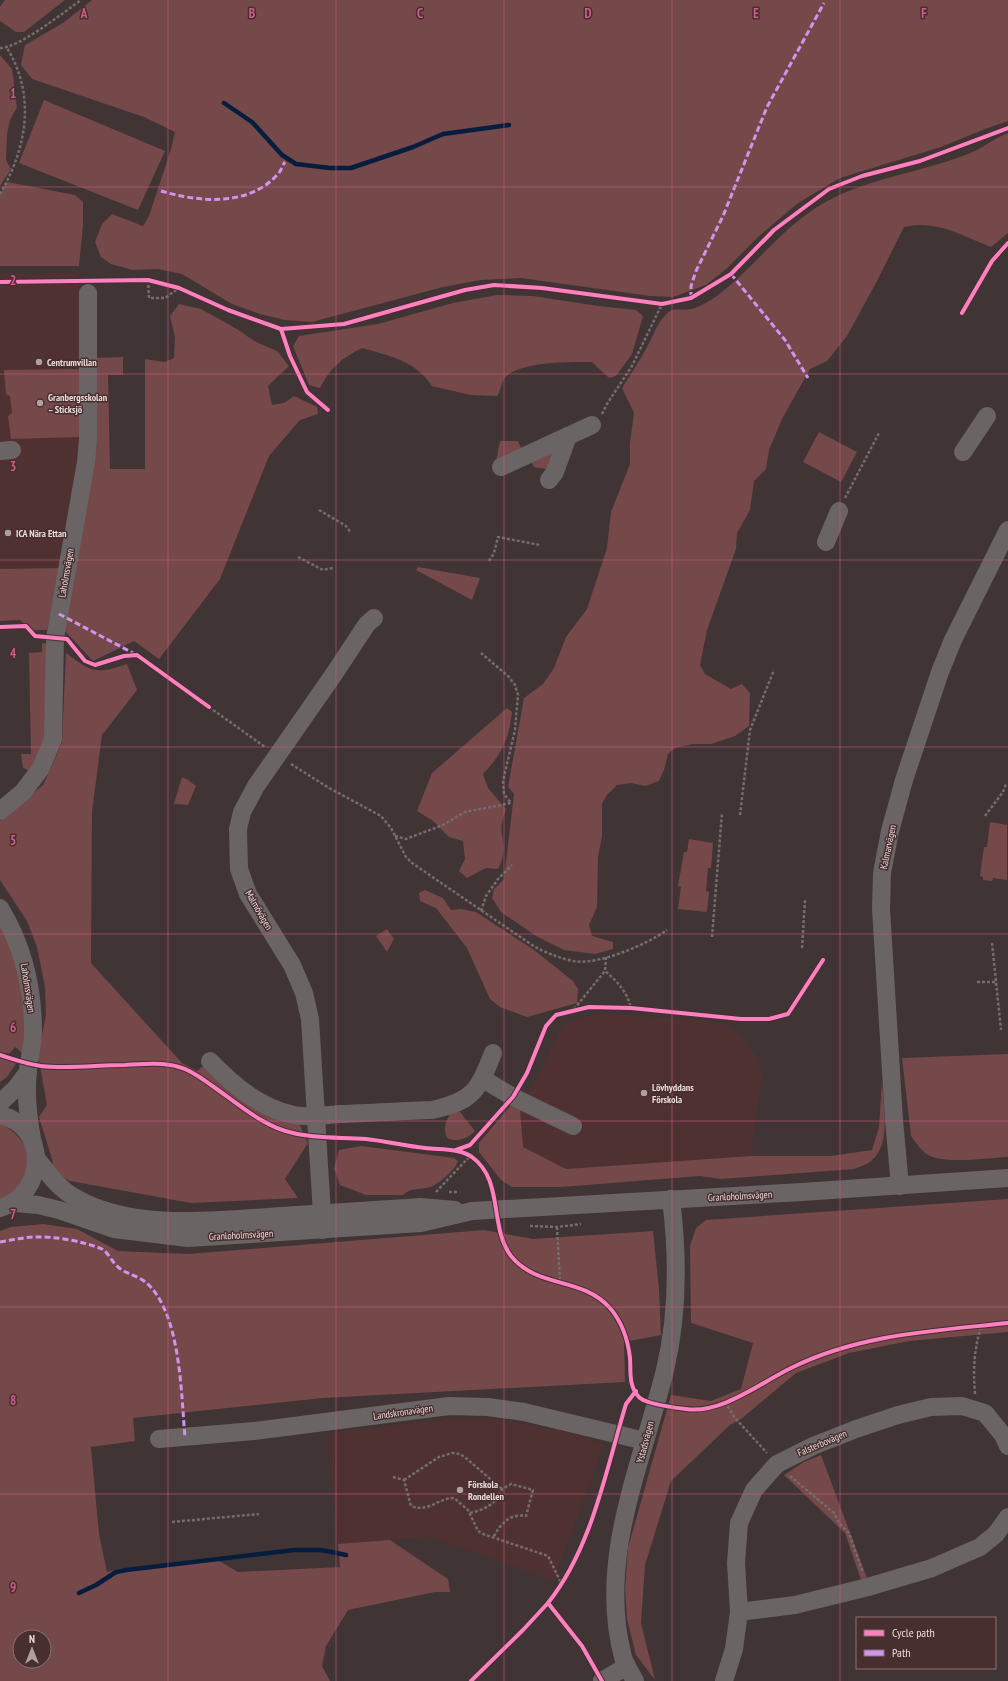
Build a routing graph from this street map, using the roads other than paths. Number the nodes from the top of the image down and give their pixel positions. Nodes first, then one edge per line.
1 (88, 293) dead end
2 (987, 416) dead end
3 (597, 420) road end
4 (568, 436) junction
5 (963, 452) dead end
6 (500, 467) dead end
7 (549, 480) dead end
8 (839, 510) road end
9 (1008, 530) edge
10 (826, 542) dead end
11 (374, 618) dead end
12 (0, 811) edge
13 (0, 908) edge
14 (492, 1053) dead end
15 (210, 1061) dead end
16 (28, 1072) junction
17 (483, 1079) junction
18 (0, 1103) edge
19 (0, 1115) edge
20 (316, 1116) junction
21 (573, 1126) dead end
22 (35, 1151) junction
23 (1008, 1178) edge
24 (900, 1186) junction
25 (670, 1199) junction
26 (7, 1205) edge
27 (323, 1222) junction
28 (159, 1439) dead end
29 (645, 1441) junction
30 (1008, 1446) edge
31 (1008, 1517) edge
32 (739, 1612) junction
33 (631, 1674) edge
34 (602, 1681) edge
35 (724, 1681) edge

1 - 12 street, Laholmsvägen
2 - 5 street
3 - 4 street
4 - 6 street
4 - 7 street
8 - 10 street
9 - 24 street, Kalmarvägen
11 - 20 street, Malmövägen
13 - 16 street, Laholmsvägen
14 - 17 street
15 - 20 street
16 - 18 street, Laholmsvägen
16 - 22 street, Laholmsvägen
17 - 20 street
17 - 21 street
19 - 22 street, Granloholmsvägen
20 - 27 street, Malmövägen
22 - 26 street
22 - 27 street, Granloholmsvägen
23 - 24 street, Granloholmsvägen
24 - 25 street, Granloholmsvägen
25 - 27 street, Granloholmsvägen
25 - 29 street, Ystadsvägen
26 - 27 street, Granloholmsvägen
28 - 29 street, Landskronavägen
29 - 33 street, Ystadsvägen
30 - 32 street, Falsterbovägen
31 - 32 street
32 - 35 street, Falsterbovägen
33 - 34 street

